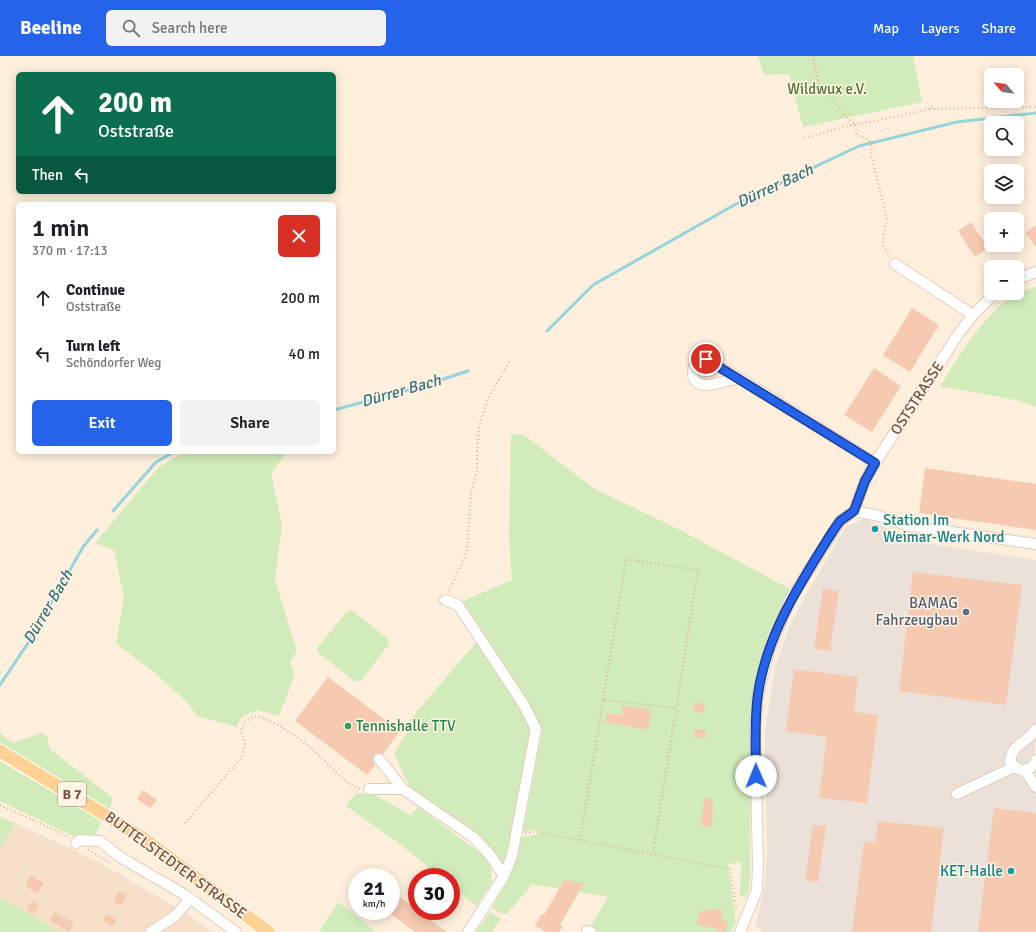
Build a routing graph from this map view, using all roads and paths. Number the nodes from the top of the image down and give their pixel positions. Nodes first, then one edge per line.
1 (813, 56) edge
2 (847, 88) dead end
3 (827, 92) junction
4 (933, 105) dead end
5 (1036, 108) edge
6 (930, 109) junction
7 (855, 124) junction
8 (804, 138) dead end
9 (895, 264) joint
10 (1036, 272) edge
11 (1024, 276) edge
12 (988, 300) edge
13 (973, 315) junction
14 (510, 361) dead end
15 (741, 379) dead end
16 (875, 463) junction
17 (854, 511) junction
18 (1036, 544) edge
19 (445, 600) joint
20 (603, 700) junction
21 (676, 708) junction
22 (1036, 729) edge
23 (0, 751) edge
24 (379, 759) dead end
25 (1036, 760) edge
26 (1014, 767) junction
27 (1025, 770) junction
28 (1036, 787) edge
29 (369, 789) joint
30 (403, 789) junction
31 (957, 794) dead end
32 (0, 805) edge
33 (185, 823) dead end
34 (517, 835) junction
35 (580, 840) junction
36 (76, 843) junction
37 (653, 854) junction
38 (117, 867) dead end
39 (504, 876) junction
40 (190, 899) junction
41 (742, 928) edge
42 (266, 931) edge
43 (151, 932) edge
44 (236, 932) edge
45 (468, 932) edge

1 - 3 path
2 - 3 path
3 - 7 path
4 - 6 path
5 - 6 path
6 - 7 path
7 - 8 path
7 - 9 path
9 - 13 street
10 - 11 street
12 - 13 street, OSTSTRASSE
13 - 16 street, OSTSTRASSE
14 - 19 path
15 - 16 street
16 - 17 street, OSTSTRASSE
17 - 18 street
17 - 41 street
19 - 34 street
20 - 21 path
20 - 21 path
20 - 35 path
21 - 37 path
22 - 26 street
23 - 42 main road, BUTTELSTEDTER STRASSE / B 7
24 - 30 street
25 - 27 street
26 - 27 street
26 - 31 street
27 - 28 street
29 - 30 street
29 - 33 path
30 - 39 street
32 - 36 path
34 - 35 path
34 - 39 street
35 - 37 path
36 - 38 path
36 - 40 street, BUTTELSTEDTER STRASSE
37 - 41 path
39 - 45 street
40 - 43 street
40 - 44 street, BUTTELSTEDTER STRASSE

